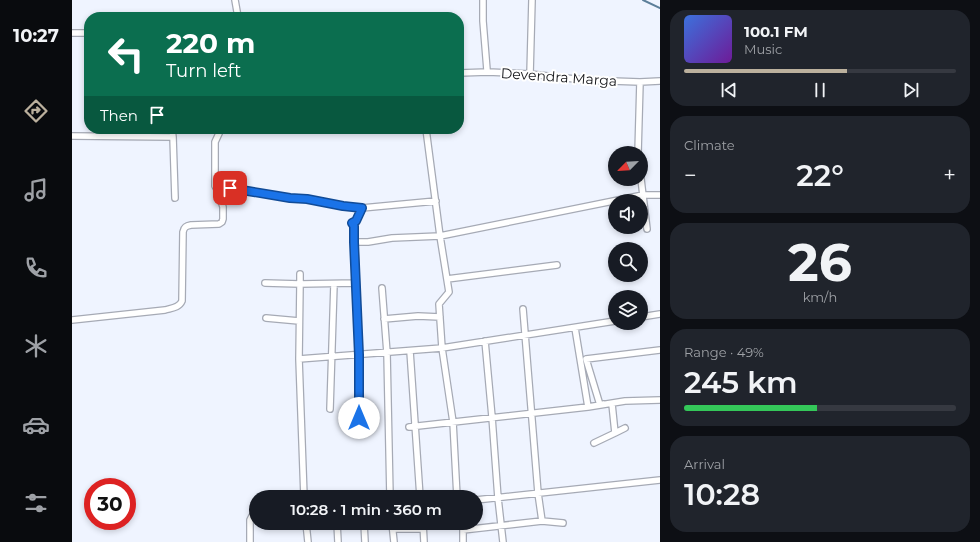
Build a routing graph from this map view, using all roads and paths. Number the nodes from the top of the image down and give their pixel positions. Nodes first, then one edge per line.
1 (235, 0) edge
2 (483, 0) edge
3 (532, 0) edge
4 (237, 12) edge
5 (72, 33) edge
6 (84, 33) edge
7 (488, 72) junction
8 (464, 73) edge
9 (530, 74) junction
10 (660, 81) edge
11 (640, 82) junction
12 (219, 134) edge
13 (427, 134) edge
14 (72, 136) edge
15 (173, 136) joint
16 (638, 146) edge
17 (218, 191) junction
18 (648, 195) edge
19 (660, 195) edge
20 (175, 198) dead end
21 (436, 201) junction
22 (608, 202) edge
23 (362, 208) junction
24 (440, 236) junction
25 (354, 242) junction
26 (557, 265) dead end
27 (300, 274) dead end
28 (447, 279) junction
29 (265, 283) dead end
30 (356, 283) junction
31 (300, 284) junction
32 (334, 284) junction
33 (382, 288) dead end
34 (523, 309) dead end
35 (660, 314) edge
36 (648, 316) edge
37 (440, 317) junction
38 (266, 318) dead end
39 (384, 319) junction
40 (72, 320) edge
41 (299, 320) junction
42 (608, 322) edge
43 (574, 328) junction
44 (525, 336) junction
45 (485, 341) junction
46 (442, 348) junction
47 (660, 350) edge
48 (410, 351) junction
49 (387, 353) junction
50 (359, 355) junction
51 (332, 356) junction
52 (299, 359) junction
53 (660, 400) edge
54 (625, 402) junction
55 (612, 404) junction
56 (588, 407) junction
57 (330, 409) dead end
58 (531, 413) junction
59 (492, 417) junction
60 (359, 418) dead end
61 (453, 422) junction
62 (412, 426) junction
63 (625, 428) dead end
64 (615, 433) junction
65 (594, 443) dead end
66 (660, 480) edge
67 (304, 490) edge
68 (390, 490) edge
69 (419, 490) edge
70 (457, 490) edge
71 (538, 493) junction
72 (498, 498) junction
73 (483, 499) edge
74 (542, 521) junction
75 (563, 524) dead end
76 (501, 526) junction
77 (483, 528) edge
78 (250, 530) edge
79 (307, 530) edge
80 (337, 530) edge
81 (364, 530) edge
82 (393, 530) edge
83 (423, 530) edge
84 (463, 530) edge
85 (250, 542) edge
86 (308, 542) edge
87 (338, 542) edge
88 (365, 542) edge
89 (394, 542) edge
90 (424, 542) edge
91 (463, 542) edge
92 (503, 542) edge

1 - 4 street
2 - 7 street
3 - 9 street
5 - 6 street
7 - 8 street, Devendra Marga
7 - 9 street, Devendra Marga
9 - 11 street, Devendra Marga
10 - 11 street, Devendra Marga
11 - 16 street
12 - 17 street
13 - 21 street
14 - 15 street
15 - 20 street
17 - 23 street
17 - 40 street
18 - 19 street
21 - 23 street
21 - 24 street
22 - 24 street
23 - 25 street
24 - 25 street
24 - 28 street
25 - 30 street
26 - 28 street
27 - 31 street
28 - 37 street
29 - 31 street
30 - 32 street
30 - 50 street
31 - 32 street
31 - 41 street
32 - 51 street
33 - 39 street
34 - 44 street
35 - 36 street
37 - 39 street
37 - 46 street
38 - 41 street
39 - 49 street
41 - 52 street
42 - 43 street
43 - 44 street
43 - 56 street
44 - 45 street
44 - 58 street
45 - 46 street
45 - 59 street
46 - 48 street
46 - 61 street
47 - 54 street
48 - 49 street
48 - 62 street
49 - 50 street
49 - 68 street
50 - 51 street
50 - 60 street
51 - 52 street
51 - 57 street
52 - 67 street
53 - 54 street
54 - 55 street
55 - 56 street
55 - 64 street
56 - 58 street
58 - 59 street
58 - 71 street
59 - 61 street
59 - 72 street
61 - 62 street
61 - 70 street
62 - 69 street
63 - 64 street
64 - 65 street
66 - 71 street
71 - 72 street
71 - 74 street
72 - 73 street
72 - 76 street
74 - 75 street
74 - 76 street
76 - 77 street
76 - 92 street
78 - 85 street
79 - 86 street
80 - 87 street
81 - 88 street
82 - 89 street
83 - 90 street
84 - 91 street

